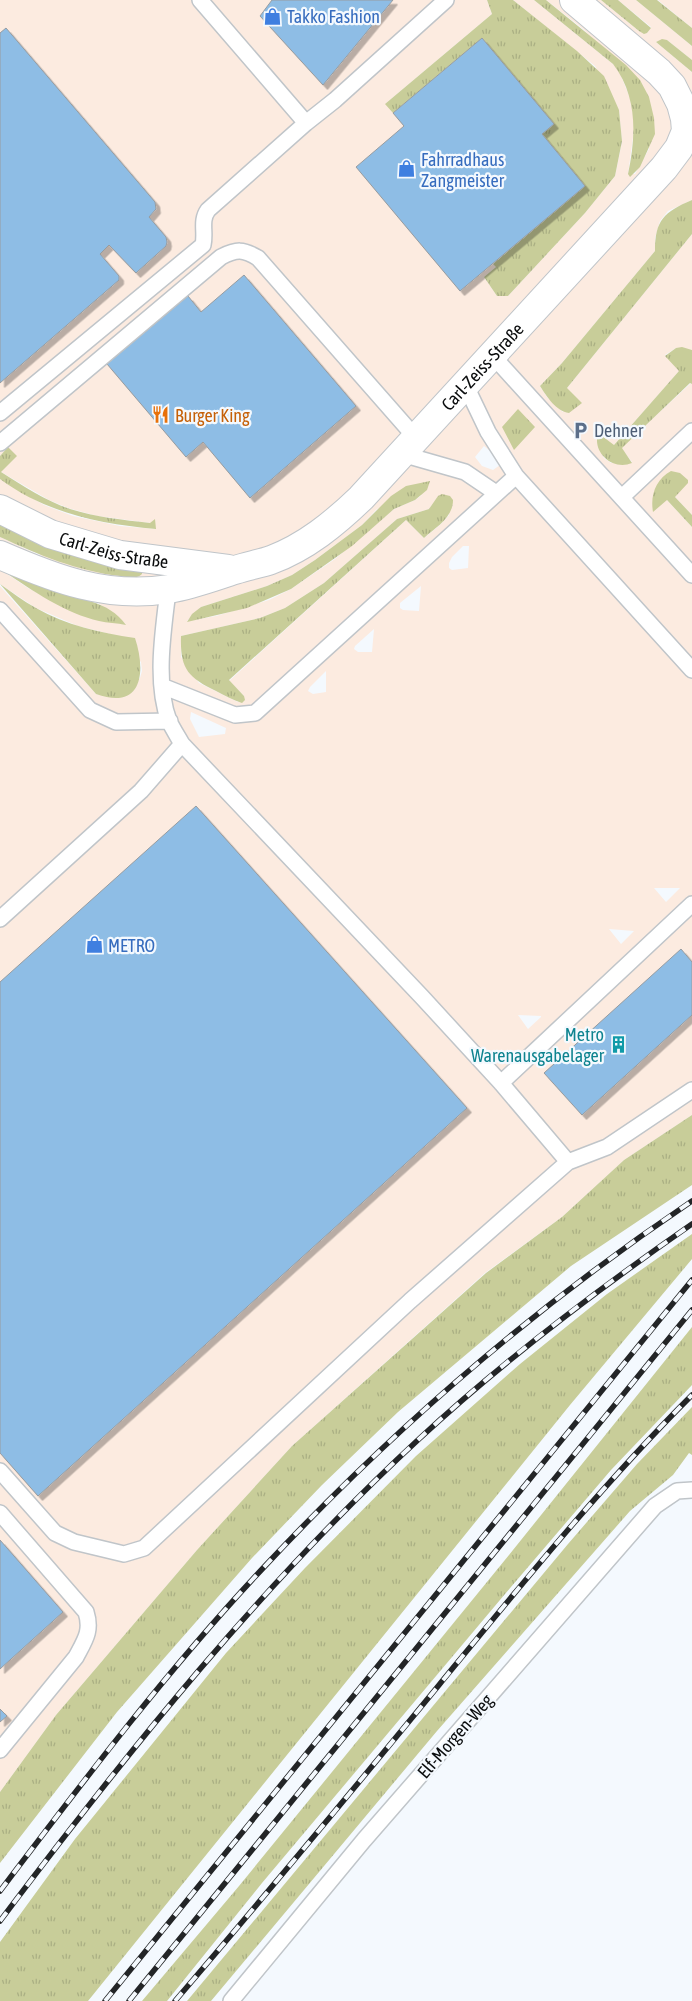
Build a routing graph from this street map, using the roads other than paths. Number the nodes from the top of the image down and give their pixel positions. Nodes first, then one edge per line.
1 (200, 0) edge
2 (446, 0) edge
3 (574, 0) edge
4 (689, 120) edge
5 (306, 123) junction
6 (492, 355) junction
7 (465, 384) junction
8 (0, 414) edge
9 (692, 431) edge
10 (0, 443) edge
11 (409, 446) junction
12 (516, 476) junction
13 (496, 493) junction
14 (622, 497) junction
15 (0, 509) edge
16 (0, 555) edge
17 (171, 562) junction
18 (236, 570) junction
19 (692, 575) edge
20 (168, 589) junction
21 (0, 610) edge
22 (692, 670) edge
23 (162, 686) junction
24 (170, 721) junction
25 (182, 744) junction
26 (692, 904) edge
27 (0, 919) edge
28 (500, 1083) junction
29 (692, 1090) edge
30 (568, 1162) junction
31 (0, 1471) edge
32 (692, 1490) edge
33 (0, 1513) edge
34 (0, 1750) edge
35 (231, 2001) edge

1 - 5 lane
2 - 5 lane
3 - 4 street
4 - 6 street, Carl-Zeiss-Straße
5 - 8 lane
6 - 7 street, Carl-Zeiss-Straße
6 - 14 lane
7 - 11 street, Carl-Zeiss-Straße
7 - 12 lane
9 - 14 lane
10 - 11 lane
11 - 13 lane
11 - 18 street, Carl-Zeiss-Straße
12 - 13 lane
12 - 22 lane
13 - 23 lane
14 - 19 lane
15 - 17 street, Carl-Zeiss-Straße
16 - 20 street, Carl-Zeiss-Straße
17 - 18 street, Carl-Zeiss-Straße
17 - 20 lane
18 - 20 street, Carl-Zeiss-Straße
20 - 23 lane
21 - 24 lane
23 - 24 lane
24 - 25 lane
25 - 27 lane
25 - 28 lane
26 - 28 lane
28 - 30 lane
29 - 30 lane
30 - 31 lane
32 - 35 lane, Elf-Morgen-Weg
33 - 34 lane

